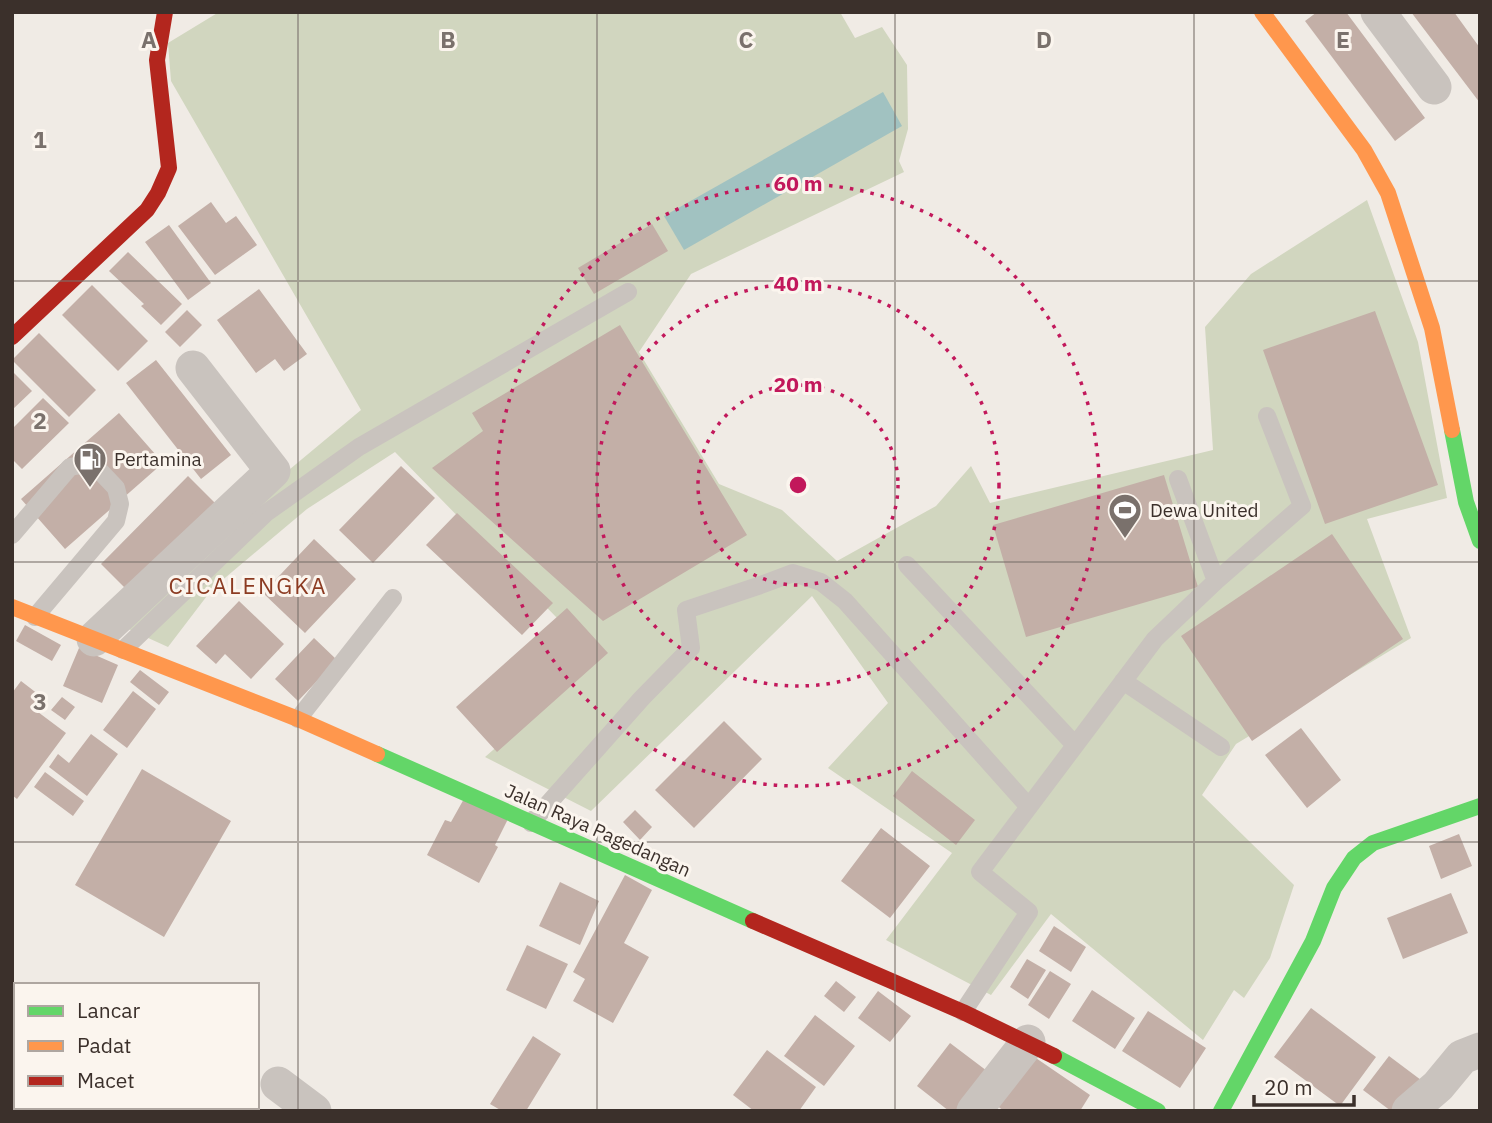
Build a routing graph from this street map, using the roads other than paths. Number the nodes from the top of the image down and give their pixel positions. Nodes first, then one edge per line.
1 (165, 12) edge
2 (1262, 12) edge
3 (1378, 12) edge
4 (1434, 87) dead end
5 (628, 292) dead end
6 (12, 337) edge
7 (193, 368) dead end
8 (1268, 416) dead end
9 (1178, 479) dead end
10 (12, 535) edge
11 (1480, 541) edge
12 (907, 565) dead end
13 (1216, 581) junction
14 (393, 598) dead end
15 (12, 607) edge
16 (36, 617) junction
17 (109, 645) junction
18 (1123, 681) junction
19 (298, 719) junction
20 (1075, 745) junction
21 (1221, 747) dead end
22 (1480, 806) edge
23 (1029, 807) junction
24 (531, 823) junction
25 (964, 1012) junction
26 (1028, 1042) junction
27 (1480, 1050) edge
28 (278, 1084) dead end
29 (314, 1111) edge
30 (974, 1111) edge
31 (1158, 1111) edge
32 (1221, 1111) edge
33 (1409, 1111) edge

1 - 6 street
2 - 11 street
3 - 4 street
5 - 17 lane
7 - 17 street
8 - 13 lane
9 - 13 lane
10 - 16 lane
12 - 20 lane
13 - 18 lane
14 - 19 lane
15 - 16 street, Jalan Raya Pagedangan
16 - 17 street, Jalan Raya Pagedangan
17 - 19 street, Jalan Raya Pagedangan
18 - 20 lane
18 - 21 lane
19 - 24 street, Jalan Raya Pagedangan
20 - 23 lane
22 - 32 street
23 - 24 lane
23 - 25 lane
24 - 25 street, Jalan Raya Pagedangan
25 - 26 street, Jalan Raya Pagedangan
26 - 30 street
26 - 31 street, Jalan Raya Pagedangan
27 - 33 street
28 - 29 street

